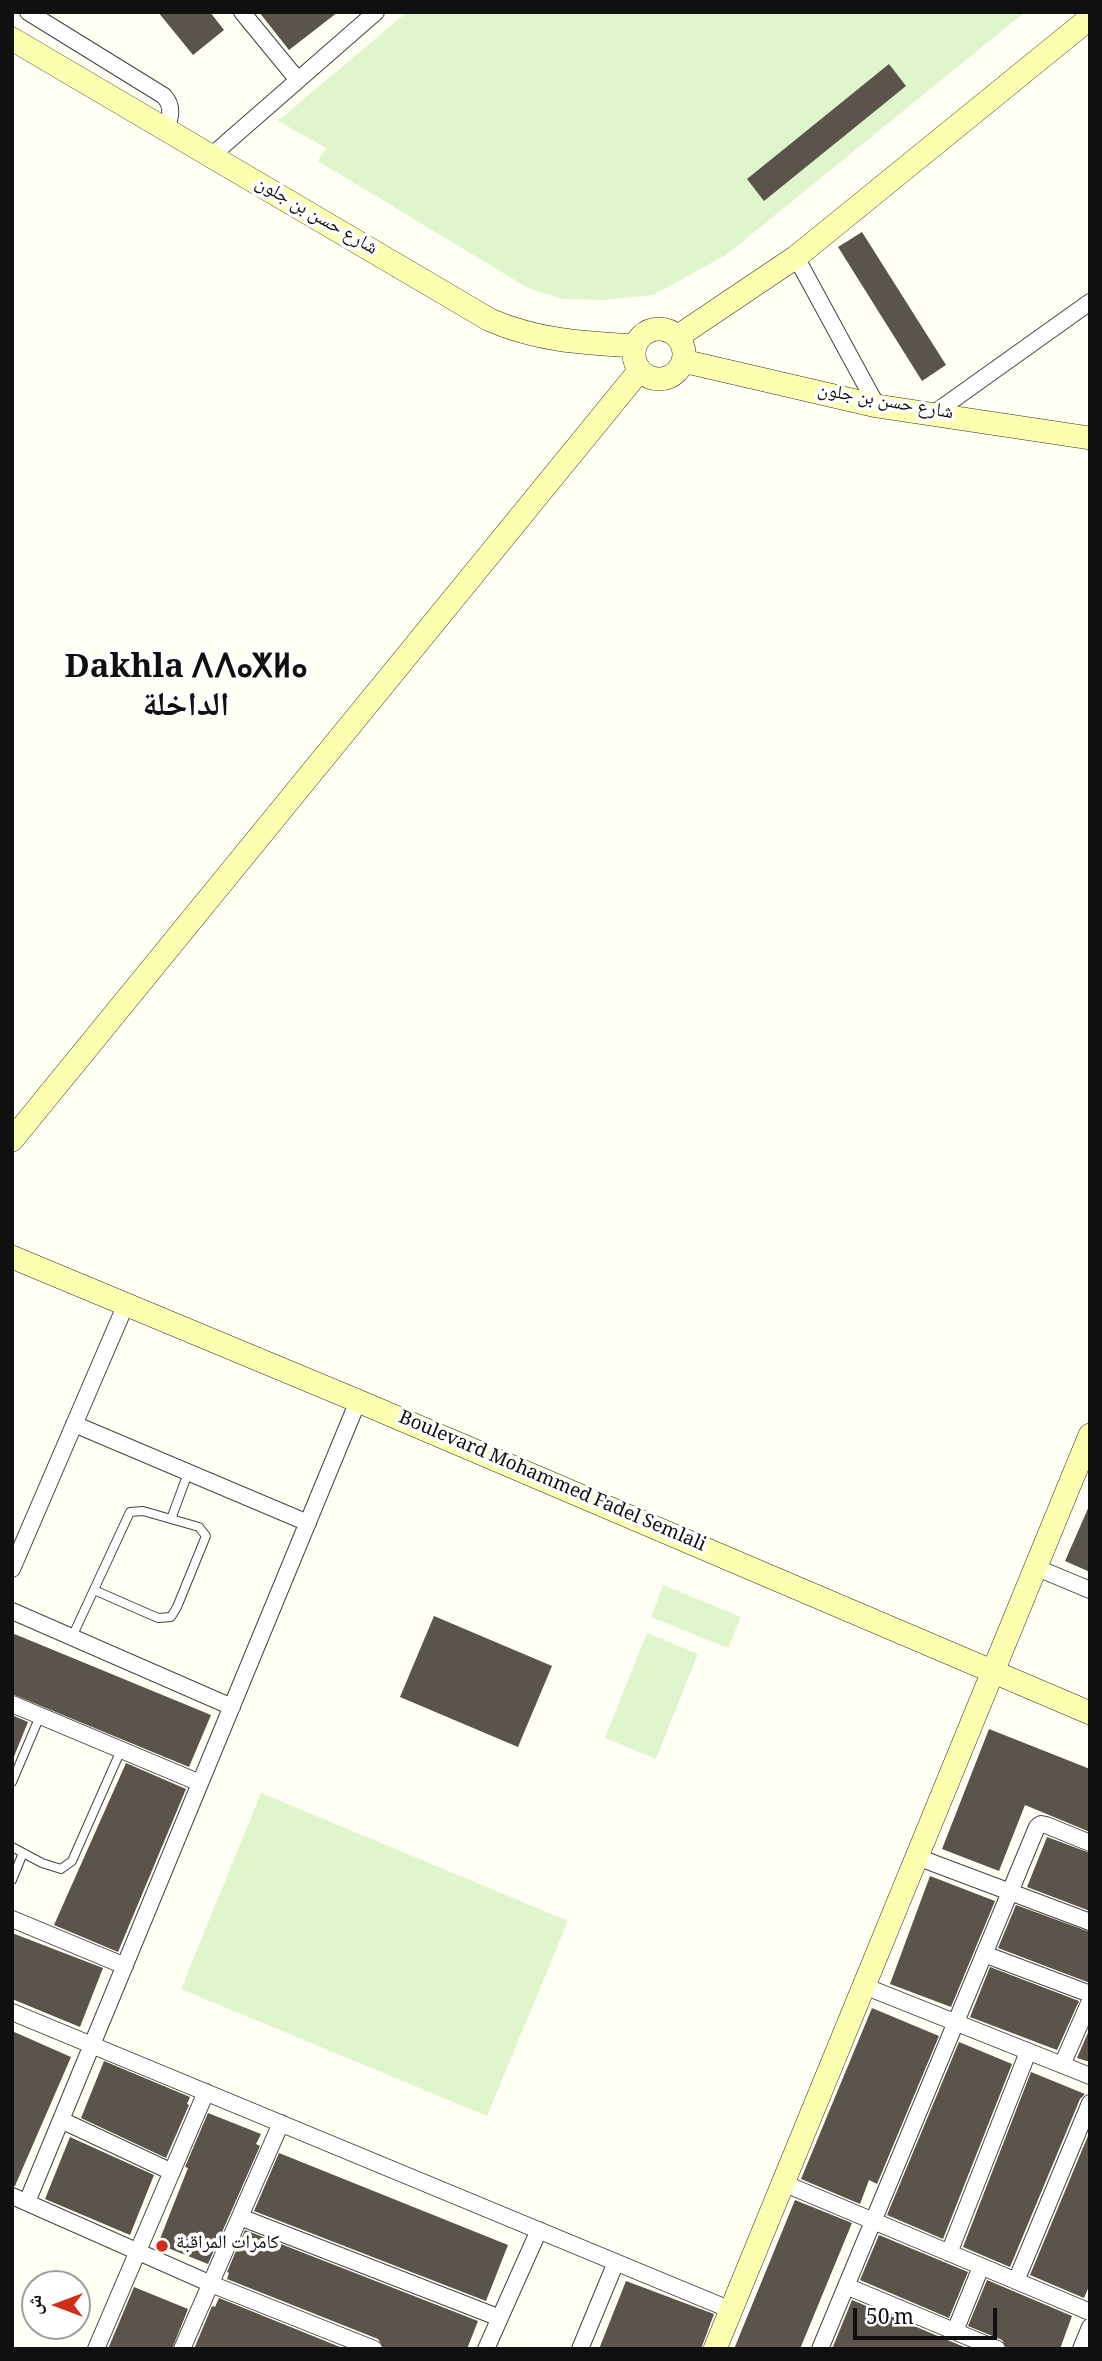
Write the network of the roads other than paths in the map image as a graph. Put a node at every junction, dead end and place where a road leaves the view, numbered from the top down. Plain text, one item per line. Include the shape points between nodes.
1 (28, 12) edge
2 (242, 12) edge
3 (376, 12) edge
4 (50, 17) edge
5 (1090, 18) edge
6 (12, 39) edge
7 (297, 79) junction
8 (166, 131) junction
9 (210, 157) junction
10 (796, 257) junction
11 (1090, 302) edge
12 (677, 337) junction
13 (635, 346) junction
14 (683, 361) junction
15 (640, 370) junction
16 (877, 406) junction
17 (933, 414) junction
18 (1090, 438) edge
19 (12, 1140) edge
20 (12, 1256) edge
21 (126, 1304) junction
22 (358, 1401) junction
23 (74, 1424) junction
24 (1090, 1435) edge
25 (188, 1473) junction
26 (171, 1519) junction
27 (307, 1523) junction
28 (1035, 1567) junction
29 (12, 1569) edge
30 (94, 1590) junction
31 (1090, 1590) edge
32 (12, 1611) edge
33 (72, 1637) junction
34 (992, 1672) junction
35 (12, 1704) edge
36 (232, 1707) junction
37 (1090, 1713) edge
38 (40, 1716) junction
39 (121, 1749) junction
40 (12, 1782) edge
41 (200, 1783) junction
42 (1090, 1843) edge
43 (12, 1847) edge
44 (23, 1853) junction
45 (917, 1857) junction
46 (12, 1880) edge
47 (1010, 1892) junction
48 (12, 1919) edge
49 (1090, 1922) edge
50 (984, 1954) junction
51 (125, 1966) junction
52 (864, 1986) junction
53 (1090, 1994) edge
54 (1090, 2001) edge
55 (12, 2012) edge
56 (956, 2023) junction
57 (92, 2045) junction
58 (1028, 2052) junction
59 (1062, 2065) junction
60 (1090, 2076) edge
61 (206, 2092) junction
62 (1090, 2103) edge
63 (61, 2120) junction
64 (281, 2123) junction
65 (172, 2172) junction
66 (783, 2183) junction
67 (20, 2199) edge
68 (240, 2217) junction
69 (873, 2221) junction
70 (539, 2230) junction
71 (138, 2252) junction
72 (949, 2253) junction
73 (616, 2262) junction
74 (981, 2267) junction
75 (1016, 2281) junction
76 (211, 2284) junction
77 (846, 2286) junction
78 (731, 2310) junction
79 (1090, 2312) edge
80 (500, 2318) junction
81 (1090, 2327) edge
82 (955, 2331) junction
83 (96, 2349) edge
84 (182, 2349) edge
85 (374, 2349) edge
86 (486, 2349) edge
87 (580, 2349) edge
88 (715, 2349) edge
89 (820, 2349) edge
90 (997, 2349) edge
91 (1081, 2349) edge

1 - 4 street
2 - 7 street
3 - 7 street
4 - 8 street via 164,96 171,110
5 - 10 street
6 - 8 street, شارع حسن بن جلون
7 - 9 street
8 - 9 street, شارع حسن بن جلون
9 - 13 street, شارع حسن بن جلون via 490,320 561,342
10 - 12 street
10 - 16 street
11 - 17 street
12 - 13 street via 654,329
12 - 14 street
13 - 15 street
14 - 15 street via 664,378
14 - 16 street, شارع حسن بن جلون
15 - 19 street
16 - 17 street, شارع حسن بن جلون
17 - 18 street, شارع حسن بن جلون
20 - 21 street, Boulevard Mohammed Fadel Semlali
21 - 22 street, Boulevard Mohammed Fadel Semlali
21 - 23 street
22 - 27 street
22 - 34 street, Boulevard Mohammed Fadel Semlali
23 - 25 street
23 - 29 street
24 - 28 street
25 - 26 lane
25 - 27 street
26 - 30 lane via 130,1512
26 - 30 lane via 199,1527 206,1536 171,1617 158,1618
27 - 36 street
28 - 31 street
28 - 34 street
30 - 33 lane
32 - 33 street
33 - 36 street
34 - 37 street, Boulevard Mohammed Fadel Semlali
34 - 45 street
35 - 38 street
36 - 41 street
38 - 39 street
38 - 40 lane
39 - 41 street
39 - 44 lane via 67,1867 61,1869
41 - 51 street
42 - 47 street via 1041,1824
43 - 44 lane
44 - 46 lane
45 - 47 street
45 - 52 street
47 - 49 street
47 - 50 street
48 - 51 street
50 - 53 street
50 - 56 street
51 - 57 street
52 - 56 street
52 - 66 street
54 - 59 street
55 - 57 street
56 - 58 street
56 - 69 street
57 - 61 street
57 - 63 street
58 - 59 street
58 - 72 street
59 - 60 street
61 - 64 street
61 - 65 street
62 - 75 street
63 - 65 street
63 - 67 street
64 - 68 street
64 - 70 street
65 - 71 street
66 - 69 street
66 - 78 street
67 - 71 street
68 - 76 street
68 - 80 street
69 - 72 street
69 - 77 street
70 - 73 street
70 - 80 street
71 - 76 street
71 - 83 street
72 - 74 street
73 - 78 street
73 - 87 street
74 - 75 street
74 - 82 street
75 - 79 street
76 - 84 street
76 - 85 street
77 - 82 street
77 - 89 street
78 - 88 street
80 - 86 street
81 - 91 street
82 - 90 street

